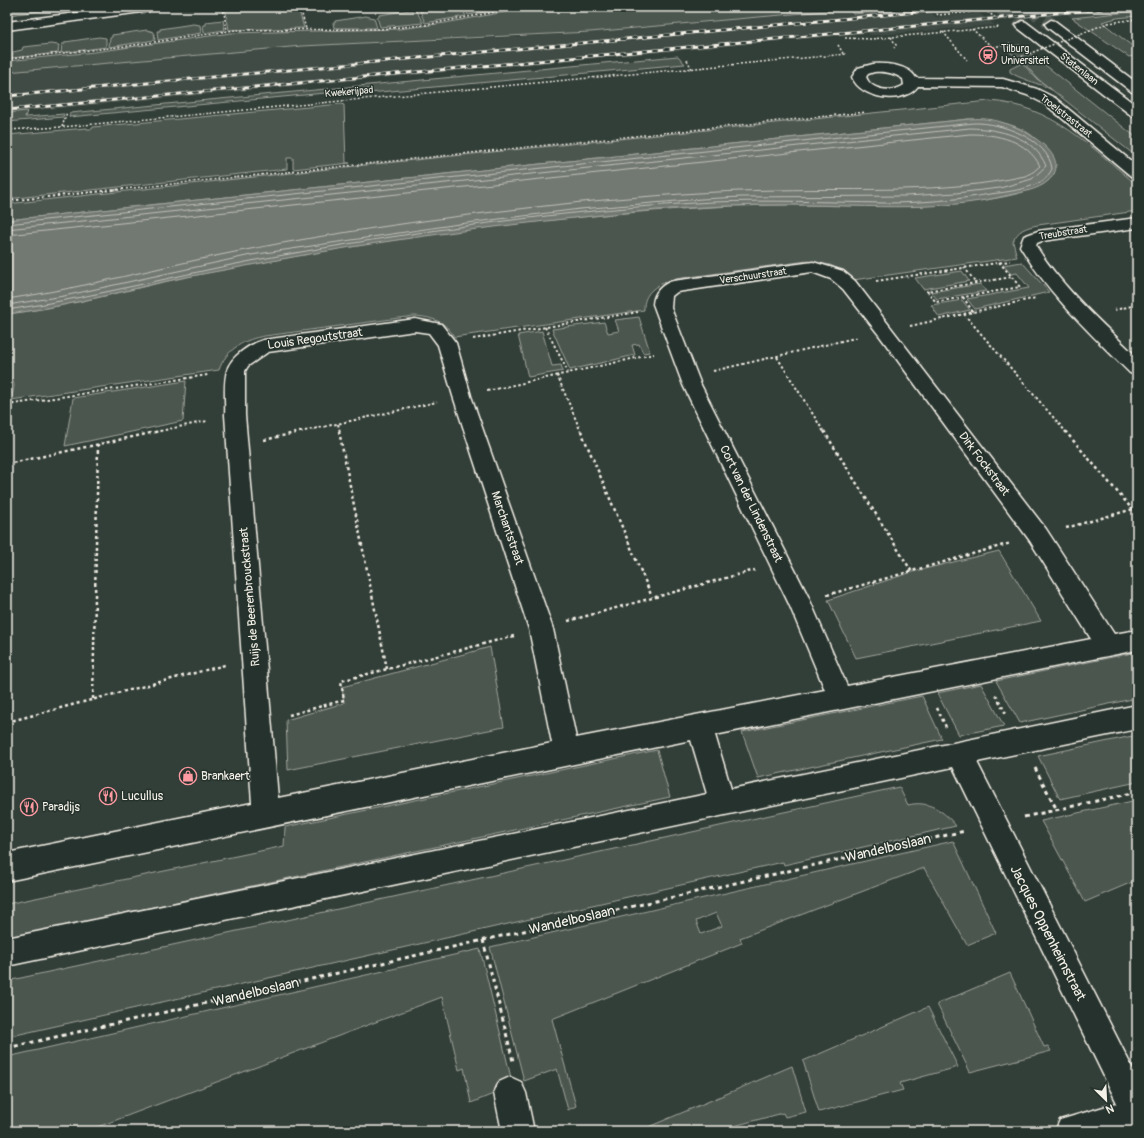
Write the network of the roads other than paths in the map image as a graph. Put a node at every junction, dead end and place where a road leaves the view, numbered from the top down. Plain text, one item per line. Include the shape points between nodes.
1 (149, 7) edge
2 (74, 12) edge
3 (1050, 24) tunnel mouth
4 (1022, 25) tunnel mouth
5 (7, 26) edge
6 (911, 82) dead end
7 (1137, 89) edge
8 (1137, 113) edge
9 (1137, 174) edge
10 (1137, 223) edge
11 (850, 287) joint
12 (662, 308) joint
13 (415, 325) joint
14 (1137, 368) edge
15 (236, 376) joint
16 (1137, 640) edge
17 (1108, 645) junction
18 (841, 699) junction
19 (1137, 717) edge
20 (700, 727) junction
21 (567, 754) junction
22 (960, 755) junction
23 (723, 804) junction
24 (266, 814) junction
25 (7, 867) edge
26 (7, 952) edge
27 (510, 1093) road end
28 (1137, 1110) edge
29 (1137, 1114) edge
30 (518, 1131) edge
31 (1071, 1131) edge

1 - 2 street
2 - 5 street
3 - 7 street, Statenlaan
4 - 8 street, Statenlaan
6 - 9 street, Troelstrastraat via 996,82 1024,88 1050,102
10 - 14 street, Treubstraat via 1038,236 1030,240 1028,246 1046,274
11 - 12 street, Verschuurstraat via 837,275 814,267 673,287 665,292 661,301
11 - 17 street, Dirk Fockstraat via 1038,536
12 - 18 street, Cort van der Lindenstraat via 692,385 800,603
13 - 15 street, Louis Regoutstraat via 263,346 242,361
13 - 21 street, Marchantstraat via 435,328 447,343 462,396 540,629
15 - 24 street, Ruijs de Beerenbrouckstraat via 235,415
16 - 17 street
17 - 18 street
18 - 20 street
19 - 22 street
20 - 21 street
20 - 23 street
21 - 24 street
22 - 23 street
22 - 28 street, Jacques Oppenheimstraat
23 - 26 street
24 - 25 street
27 - 30 street
29 - 31 street

